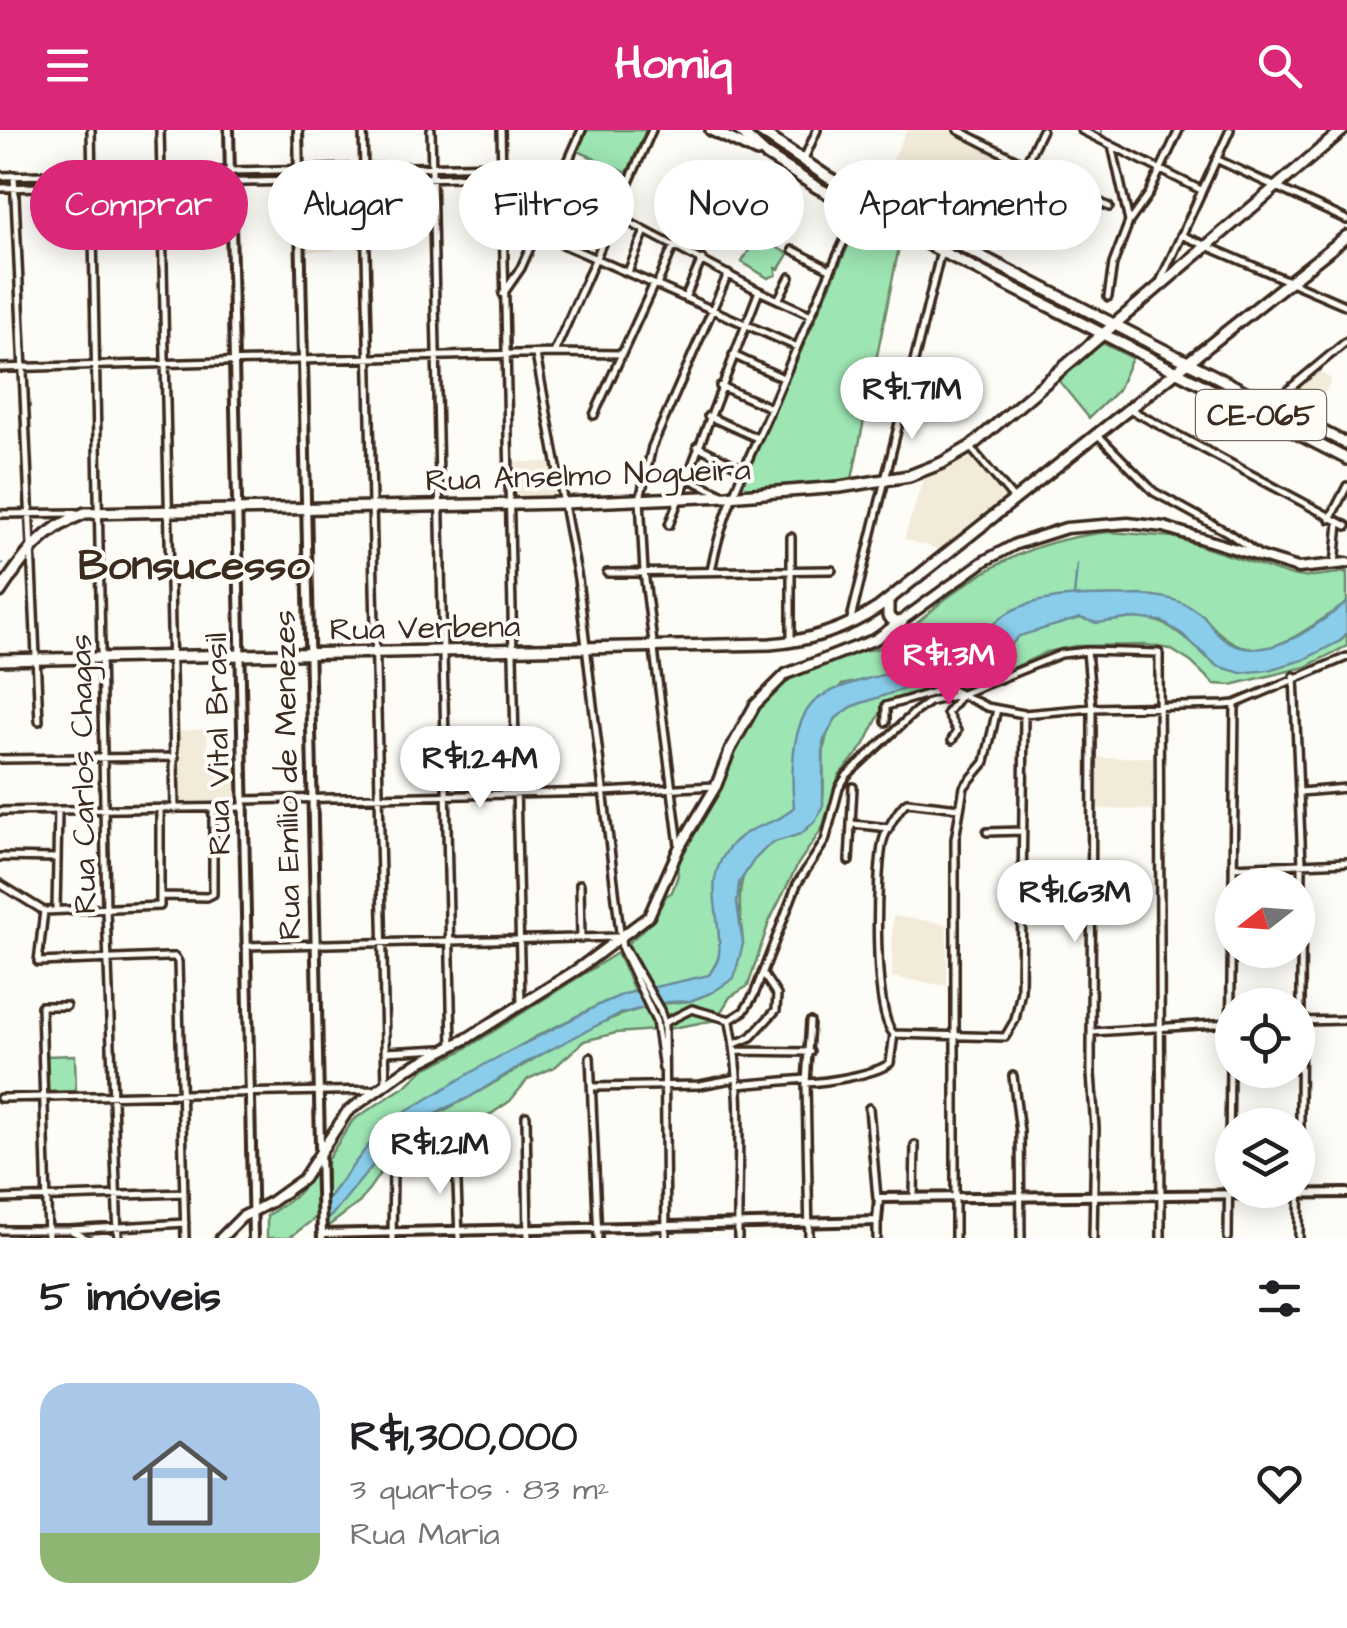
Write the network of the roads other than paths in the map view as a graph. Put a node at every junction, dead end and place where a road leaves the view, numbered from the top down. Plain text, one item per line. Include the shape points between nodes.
1 (91, 130) edge
2 (160, 130) edge
3 (229, 130) edge
4 (298, 130) edge
5 (363, 130) edge
6 (431, 130) edge
7 (500, 130) edge
8 (582, 130) edge
9 (652, 130) edge
10 (712, 130) edge
11 (739, 130) edge
12 (758, 130) edge
13 (818, 130) edge
14 (958, 130) edge
15 (1042, 130) edge
16 (1081, 130) edge
17 (1179, 130) edge
18 (1230, 130) edge
19 (1344, 131) edge
20 (1110, 144) junction
21 (764, 154) junction
22 (1216, 159) junction
23 (92, 160) edge
24 (161, 160) edge
25 (230, 160) edge
26 (299, 160) edge
27 (364, 160) edge
28 (432, 160) edge
29 (501, 160) edge
30 (569, 160) edge
31 (801, 160) edge
32 (803, 160) edge
33 (1020, 160) edge
34 (1027, 160) edge
35 (804, 162) edge
36 (1160, 170) junction
37 (634, 171) edge
38 (14, 175) junction
39 (30, 175) edge
40 (0, 176) edge
41 (30, 186) edge
42 (14, 187) junction
43 (0, 188) edge
44 (1276, 188) junction
45 (824, 189) edge
46 (1201, 190) junction
47 (1102, 203) edge
48 (1109, 207) dead end
49 (1347, 220) edge
50 (1128, 224) junction
51 (634, 225) edge
52 (646, 231) junction
53 (1181, 234) junction
54 (654, 235) edge
55 (1347, 236) edge
56 (1206, 246) junction
57 (94, 250) edge
58 (163, 250) edge
59 (232, 250) edge
60 (300, 250) edge
61 (366, 250) edge
62 (434, 250) edge
63 (502, 250) edge
64 (529, 250) edge
65 (577, 250) edge
66 (600, 250) edge
67 (672, 250) edge
68 (684, 250) edge
69 (793, 250) dead end
70 (839, 250) edge
71 (942, 251) joint
72 (596, 258) junction
73 (702, 259) junction
74 (830, 268) junction
75 (628, 272) junction
76 (728, 274) junction
77 (790, 276) dead end
78 (1292, 280) junction
79 (656, 285) junction
80 (1158, 287) junction
81 (759, 291) junction
82 (503, 294) junction
83 (1108, 297) dead end
84 (686, 298) junction
85 (778, 300) junction
86 (1347, 306) edge
87 (712, 310) junction
88 (811, 314) junction
89 (746, 324) junction
90 (1113, 325) junction
91 (1102, 334) junction
92 (1347, 341) edge
93 (797, 347) junction
94 (554, 352) junction
95 (622, 354) junction
96 (536, 355) junction
97 (733, 355) junction
98 (505, 356) junction
99 (438, 358) junction
100 (368, 360) junction
101 (235, 361) junction
102 (302, 361) junction
103 (1187, 362) junction
104 (97, 364) junction
105 (166, 366) junction
106 (23, 367) junction
107 (0, 368) edge
108 (1175, 372) junction
109 (783, 378) junction
110 (720, 386) junction
111 (1270, 405) junction
112 (771, 408) junction
113 (1128, 408) junction
114 (594, 415) dead end
115 (708, 416) junction
116 (1097, 433) junction
117 (758, 438) junction
118 (1347, 444) edge
119 (697, 446) junction
120 (970, 447) junction
121 (1347, 460) edge
122 (744, 470) junction
123 (685, 476) junction
124 (884, 481) junction
125 (1347, 486) edge
126 (731, 496) junction
127 (640, 499) junction
128 (678, 499) junction
129 (1014, 499) junction
130 (563, 503) junction
131 (508, 504) junction
132 (439, 505) junction
133 (371, 506) junction
134 (305, 507) junction
135 (237, 508) junction
136 (168, 510) junction
137 (85, 512) junction
138 (100, 512) junction
139 (0, 514) edge
140 (31, 514) junction
141 (1330, 519) junction
142 (1340, 522) junction
143 (668, 525) dead end
144 (1347, 526) edge
145 (791, 537) dead end
146 (32, 545) junction
147 (1260, 555) junction
148 (1347, 563) edge
149 (1335, 565) junction
150 (792, 570) junction
151 (832, 570) dead end
152 (710, 571) junction
153 (644, 572) junction
154 (606, 573) dead end
155 (0, 592) edge
156 (890, 599) junction
157 (902, 622) junction
158 (849, 626) junction
159 (791, 642) junction
160 (654, 645) junction
161 (587, 648) junction
162 (514, 651) junction
163 (1087, 651) junction
164 (374, 652) junction
165 (444, 652) junction
166 (240, 654) junction
167 (308, 654) junction
168 (172, 656) junction
169 (102, 657) junction
170 (1347, 657) edge
171 (35, 658) junction
172 (0, 660) edge
173 (1294, 676) junction
174 (962, 694) junction
175 (1235, 704) junction
176 (1159, 706) junction
177 (1092, 708) junction
178 (997, 709) junction
179 (1024, 714) junction
180 (39, 720) dead end
181 (886, 722) dead end
182 (952, 740) dead end
183 (175, 757) junction
184 (105, 758) junction
185 (0, 759) edge
186 (716, 786) junction
187 (853, 787) dead end
188 (1347, 788) edge
189 (671, 789) junction
190 (516, 792) junction
191 (604, 792) junction
192 (1300, 792) junction
193 (446, 795) junction
194 (379, 796) junction
195 (313, 798) junction
196 (243, 803) junction
197 (175, 808) junction
198 (212, 808) junction
199 (960, 808) junction
200 (106, 809) junction
201 (160, 809) junction
202 (58, 810) junction
203 (0, 811) edge
204 (853, 824) junction
205 (892, 825) junction
206 (1022, 831) junction
207 (987, 832) dead end
208 (679, 848) junction
209 (0, 857) edge
210 (57, 858) junction
211 (849, 860) dead end
212 (1347, 862) edge
213 (1302, 864) junction
214 (1233, 867) joint
215 (0, 884) edge
216 (580, 884) dead end
217 (162, 896) junction
218 (106, 909) junction
219 (56, 910) junction
220 (44, 911) junction
221 (621, 937) junction
222 (581, 939) junction
223 (519, 941) junction
224 (451, 942) junction
225 (382, 943) junction
226 (315, 944) junction
227 (245, 946) junction
228 (108, 959) junction
229 (764, 974) junction
230 (1300, 988) edge
231 (521, 1004) junction
232 (66, 1006) dead end
233 (656, 1012) junction
234 (730, 1020) junction
235 (1347, 1020) edge
236 (1315, 1021) edge
237 (810, 1022) dead end
238 (664, 1024) junction
239 (1215, 1024) edge
240 (1161, 1029) junction
241 (1093, 1032) junction
242 (894, 1034) junction
243 (954, 1035) junction
244 (448, 1048) junction
245 (736, 1048) junction
246 (385, 1052) junction
247 (810, 1052) junction
248 (590, 1057) dead end
249 (663, 1069) junction
250 (1013, 1076) dead end
251 (806, 1081) junction
252 (737, 1082) junction
253 (386, 1084) junction
254 (664, 1084) junction
255 (593, 1087) junction
256 (377, 1090) junction
257 (318, 1092) junction
258 (249, 1093) junction
259 (182, 1094) junction
260 (112, 1096) junction
261 (44, 1097) junction
262 (0, 1098) edge
263 (869, 1108) dead end
264 (526, 1116) dead end
265 (914, 1145) dead end
266 (320, 1155) junction
267 (456, 1156) dead end
268 (393, 1169) dead end
269 (184, 1192) junction
270 (116, 1193) junction
271 (1315, 1194) edge
272 (1347, 1194) edge
273 (954, 1195) junction
274 (1215, 1195) edge
275 (47, 1196) junction
276 (1021, 1196) junction
277 (1161, 1196) junction
278 (914, 1197) junction
279 (1094, 1197) junction
280 (878, 1198) junction
281 (0, 1199) edge
282 (1228, 1208) edge
283 (1299, 1208) edge
284 (252, 1212) junction
285 (876, 1221) junction
286 (184, 1223) junction
287 (808, 1223) junction
288 (738, 1224) junction
289 (666, 1225) junction
290 (118, 1226) junction
291 (597, 1227) junction
292 (48, 1228) junction
293 (528, 1228) junction
294 (0, 1230) edge
295 (69, 1230) junction
296 (26, 1232) junction
297 (322, 1233) edge
298 (458, 1234) edge
299 (392, 1235) edge
300 (12, 1238) edge
301 (48, 1238) edge
302 (86, 1238) edge
303 (118, 1238) edge
304 (185, 1238) edge
305 (222, 1238) edge
306 (253, 1238) edge
307 (528, 1238) edge
308 (598, 1238) edge
309 (666, 1238) edge
310 (738, 1238) edge
311 (809, 1238) edge
312 (877, 1238) edge
313 (955, 1238) edge
314 (1021, 1238) edge
315 (1092, 1238) edge
316 (1161, 1238) edge
317 (1228, 1238) edge
318 (1298, 1238) edge

1 - 23 street, Rua Carlos Chagas
2 - 24 street
3 - 25 street, Rua Vital Brasil
4 - 26 street, Rua Emílio de Menezes
5 - 27 street
6 - 28 street
7 - 29 street
8 - 30 street
9 - 37 street
10 - 21 main road
11 - 21 main road
12 - 31 main road
13 - 32 street
14 - 33 street
15 - 34 street
16 - 20 street
17 - 36 street
18 - 22 street
19 - 44 main road, Rua Anselmo Nogueira
20 - 36 street
20 - 50 street
21 - 45 main road
22 - 44 street
22 - 46 street
35 - 90 main road
36 - 46 street
36 - 50 street
38 - 39 street
38 - 40 street
38 - 42 street
41 - 42 street
42 - 43 street
42 - 106 street
44 - 49 street
44 - 56 main road, Rua Anselmo Nogueira
46 - 53 street
47 - 48 street
50 - 83 street
51 - 52 street
52 - 54 street
52 - 75 street
53 - 56 street
53 - 80 street
55 - 78 main road, Rua Verbena
56 - 78 street
56 - 80 main road, Rua Anselmo Nogueira
57 - 104 street, Rua Carlos Chagas
58 - 105 street
59 - 101 street, Rua Vital Brasil
60 - 102 street, Rua Emílio de Menezes
61 - 100 street
62 - 99 street
63 - 82 street
64 - 82 street
65 - 72 street
66 - 72 street
67 - 79 street
68 - 73 street
69 - 74 street
70 - 74 street
71 - 91 main road
71 - 124 street
72 - 75 street
72 - 94 street
73 - 76 street
73 - 84 street
74 - 88 street
75 - 79 street
76 - 81 street
76 - 87 street
77 - 85 street
78 - 86 street
78 - 103 main road, Rua Verbena
79 - 84 street
79 - 95 street
80 - 90 main road, Rua Anselmo Nogueira
81 - 85 street
81 - 89 street
82 - 98 street
84 - 87 street
85 - 88 street
87 - 89 street
87 - 127 street via 652,448
88 - 93 street
89 - 93 street
89 - 97 street
90 - 91 main road, Rua Anselmo Nogueira
90 - 103 main road
91 - 108 main road
91 - 120 main road, Rua Anselmo Nogueira
92 - 111 street
93 - 109 street
94 - 95 street
94 - 96 street
95 - 114 street
96 - 98 street
96 - 130 street
97 - 109 street
97 - 110 street
98 - 99 street
98 - 131 street
99 - 100 street
99 - 132 street
100 - 102 street
100 - 133 street
101 - 102 street
101 - 105 street
101 - 135 street, Rua Vital Brasil
102 - 134 street, Rua Emílio de Menezes
103 - 108 main road, Rua Verbena
103 - 111 main road, CE-065
104 - 105 street
104 - 106 street
104 - 138 street, Rua Carlos Chagas
105 - 136 street
106 - 107 street
106 - 140 street
108 - 113 main road, Rua Verbena
108 - 121 main road, CE-065
109 - 112 street
110 - 112 street
110 - 115 street
111 - 118 main road, CE-065
112 - 117 street
113 - 116 main road, Rua Verbena
113 - 141 street
115 - 117 street
115 - 119 street
116 - 129 main road, Rua Verbena
116 - 147 street via 1154,492
117 - 122 street
119 - 122 street
119 - 123 street
120 - 124 main road, Rua Anselmo Nogueira via 926,470
120 - 129 street
122 - 126 street
123 - 126 street
123 - 128 street
124 - 126 main road, Rua Anselmo Nogueira
124 - 158 street
125 - 141 street
126 - 128 main road, Rua Anselmo Nogueira
126 - 152 street
127 - 128 main road, Rua Anselmo Nogueira
127 - 130 main road, Rua Anselmo Nogueira
127 - 153 street
128 - 143 street
129 - 156 main road, Rua Verbena
130 - 131 main road, Rua Anselmo Nogueira
130 - 161 street
131 - 132 main road, Rua Anselmo Nogueira
131 - 162 street
132 - 133 main road, Rua Anselmo Nogueira
132 - 165 street
133 - 134 main road, Rua Anselmo Nogueira
133 - 164 street
134 - 135 main road, Rua Anselmo Nogueira
134 - 167 street, Rua Emílio de Menezes
135 - 136 main road, Rua Anselmo Nogueira
135 - 166 street, Rua Vital Brasil
136 - 138 main road, Rua Anselmo Nogueira
136 - 168 street
137 - 138 main road, Rua Anselmo Nogueira
137 - 140 street, Rua Anselmo Nogueira
137 - 146 main road
138 - 169 street, Rua Carlos Chagas
139 - 140 street, Rua Anselmo Nogueira
140 - 146 street
141 - 142 street
142 - 144 street
142 - 149 street
145 - 150 street
146 - 155 main road
146 - 171 street
147 - 149 main road via 1298,568
147 - 157 main road via 1164,527 1066,528 997,553
148 - 149 main road
150 - 151 street
150 - 152 street
150 - 159 street
152 - 153 street
153 - 154 street
153 - 160 street
156 - 157 main road via 888,616
156 - 158 main road, Rua Verbena
157 - 186 main road via 768,689
158 - 159 main road, Rua Verbena
159 - 160 main road, Rua Verbena
160 - 161 main road, Rua Verbena
160 - 189 street
161 - 162 main road, Rua Verbena
161 - 191 street
162 - 165 main road, Rua Verbena
162 - 190 street
163 - 174 street via 1051,657
163 - 176 street via 1159,653
163 - 177 street
164 - 165 main road, Rua Verbena
164 - 167 main road, Rua Verbena
164 - 194 street
165 - 193 street
166 - 167 main road, Rua Verbena
166 - 168 main road, Rua Verbena
166 - 196 street, Rua Vital Brasil
167 - 195 street, Rua Emílio de Menezes
168 - 169 main road, Rua Verbena
168 - 183 street
169 - 171 main road, Rua Verbena
169 - 184 street, Rua Carlos Chagas
170 - 173 street
171 - 172 main road, Rua Verbena
171 - 180 street
173 - 175 street
173 - 192 street
174 - 178 street
174 - 181 street via 948,688 886,706
174 - 182 street via 948,712 957,730
174 - 229 street via 930,702 847,775
175 - 176 street
175 - 214 street
176 - 177 street
176 - 240 street
177 - 179 street
177 - 241 street
178 - 179 street
178 - 199 street via 988,755 966,783
179 - 206 street
183 - 184 street
183 - 197 street
184 - 185 street
184 - 200 street, Rua Carlos Chagas
186 - 189 street
186 - 208 main road
187 - 204 street
188 - 192 street
189 - 191 street
189 - 208 street
190 - 191 street
190 - 193 street
190 - 223 street
191 - 221 street
192 - 213 street
193 - 194 street
193 - 224 street
194 - 195 street
194 - 225 street
195 - 196 street
195 - 226 street, Rua Emílio de Menezes
196 - 198 street
196 - 227 street, Rua Vital Brasil
197 - 198 street
197 - 201 street
198 - 217 street via 213,894
199 - 205 street via 907,802
199 - 243 street via 953,871
200 - 201 street
200 - 202 street
200 - 218 street, Rua Carlos Chagas
201 - 217 street
202 - 203 street
202 - 210 street
204 - 205 street
204 - 211 street
205 - 242 street via 878,887 880,996
206 - 207 street
206 - 243 street via 1015,1020 1005,1038
208 - 221 main road via 648,916
209 - 210 street
210 - 219 street
212 - 213 street
213 - 214 street
213 - 230 street
215 - 220 street
216 - 222 street
217 - 218 street via 158,907
218 - 219 street
218 - 228 street, Rua Carlos Chagas
219 - 220 street
220 - 228 street via 38,962
221 - 222 street
221 - 231 main road
221 - 233 street
222 - 223 street
223 - 224 street
223 - 231 street
224 - 225 street
224 - 244 street
225 - 226 street
225 - 246 street
226 - 227 street
226 - 257 street, Rua Emílio de Menezes
227 - 258 street, Rua Vital Brasil
228 - 259 street via 178,962
228 - 260 street, Rua Carlos Chagas
229 - 234 street via 750,1003
229 - 245 street via 777,996 776,1010
231 - 244 main road
232 - 261 street via 42,1006
233 - 238 street
233 - 249 street
234 - 238 street via 692,1009
234 - 245 street
235 - 236 street
237 - 247 street
238 - 249 street
239 - 240 street
240 - 241 street
240 - 277 street
241 - 279 street
242 - 243 street
242 - 251 street via 887,1067 835,1082
243 - 273 street
244 - 246 street
244 - 253 main road
245 - 247 street
245 - 252 street
246 - 253 street
247 - 251 street
248 - 255 street
249 - 254 street
250 - 276 street
251 - 252 street
251 - 287 street
252 - 254 street
252 - 288 street
253 - 256 main road
254 - 255 street
254 - 289 street
255 - 291 street
256 - 257 street
256 - 266 main road via 339,1121
257 - 258 street
257 - 266 street, Rua Emílio de Menezes
258 - 259 street
258 - 284 street, Rua Vital Brasil
259 - 260 street
259 - 269 street
260 - 261 street
260 - 270 street, Rua Carlos Chagas
261 - 262 street
261 - 275 street
263 - 280 street
264 - 293 street
265 - 278 street
266 - 284 main road via 293,1188
266 - 297 street, Rua Emílio de Menezes
267 - 298 street
268 - 299 street
269 - 270 street
269 - 286 street
270 - 275 street
270 - 290 street, Rua Carlos Chagas
271 - 272 street
273 - 276 street
273 - 278 street
273 - 313 street
274 - 277 street
275 - 281 street
275 - 292 street
276 - 279 street
276 - 314 street
277 - 279 street
277 - 316 street
278 - 280 street
279 - 315 street
280 - 285 street
282 - 317 street
283 - 318 street
284 - 305 main road
284 - 306 street, Rua Vital Brasil
285 - 287 street
285 - 312 street
286 - 290 street
286 - 304 street
287 - 288 street
287 - 311 street
288 - 289 street
288 - 310 street
289 - 291 street
289 - 309 street
290 - 295 street
290 - 303 street, Rua Carlos Chagas
291 - 293 street
291 - 308 street
292 - 295 street
292 - 296 street
292 - 301 street
293 - 298 street
293 - 307 street
294 - 296 street
295 - 302 street
296 - 300 street
297 - 299 street
298 - 299 street

